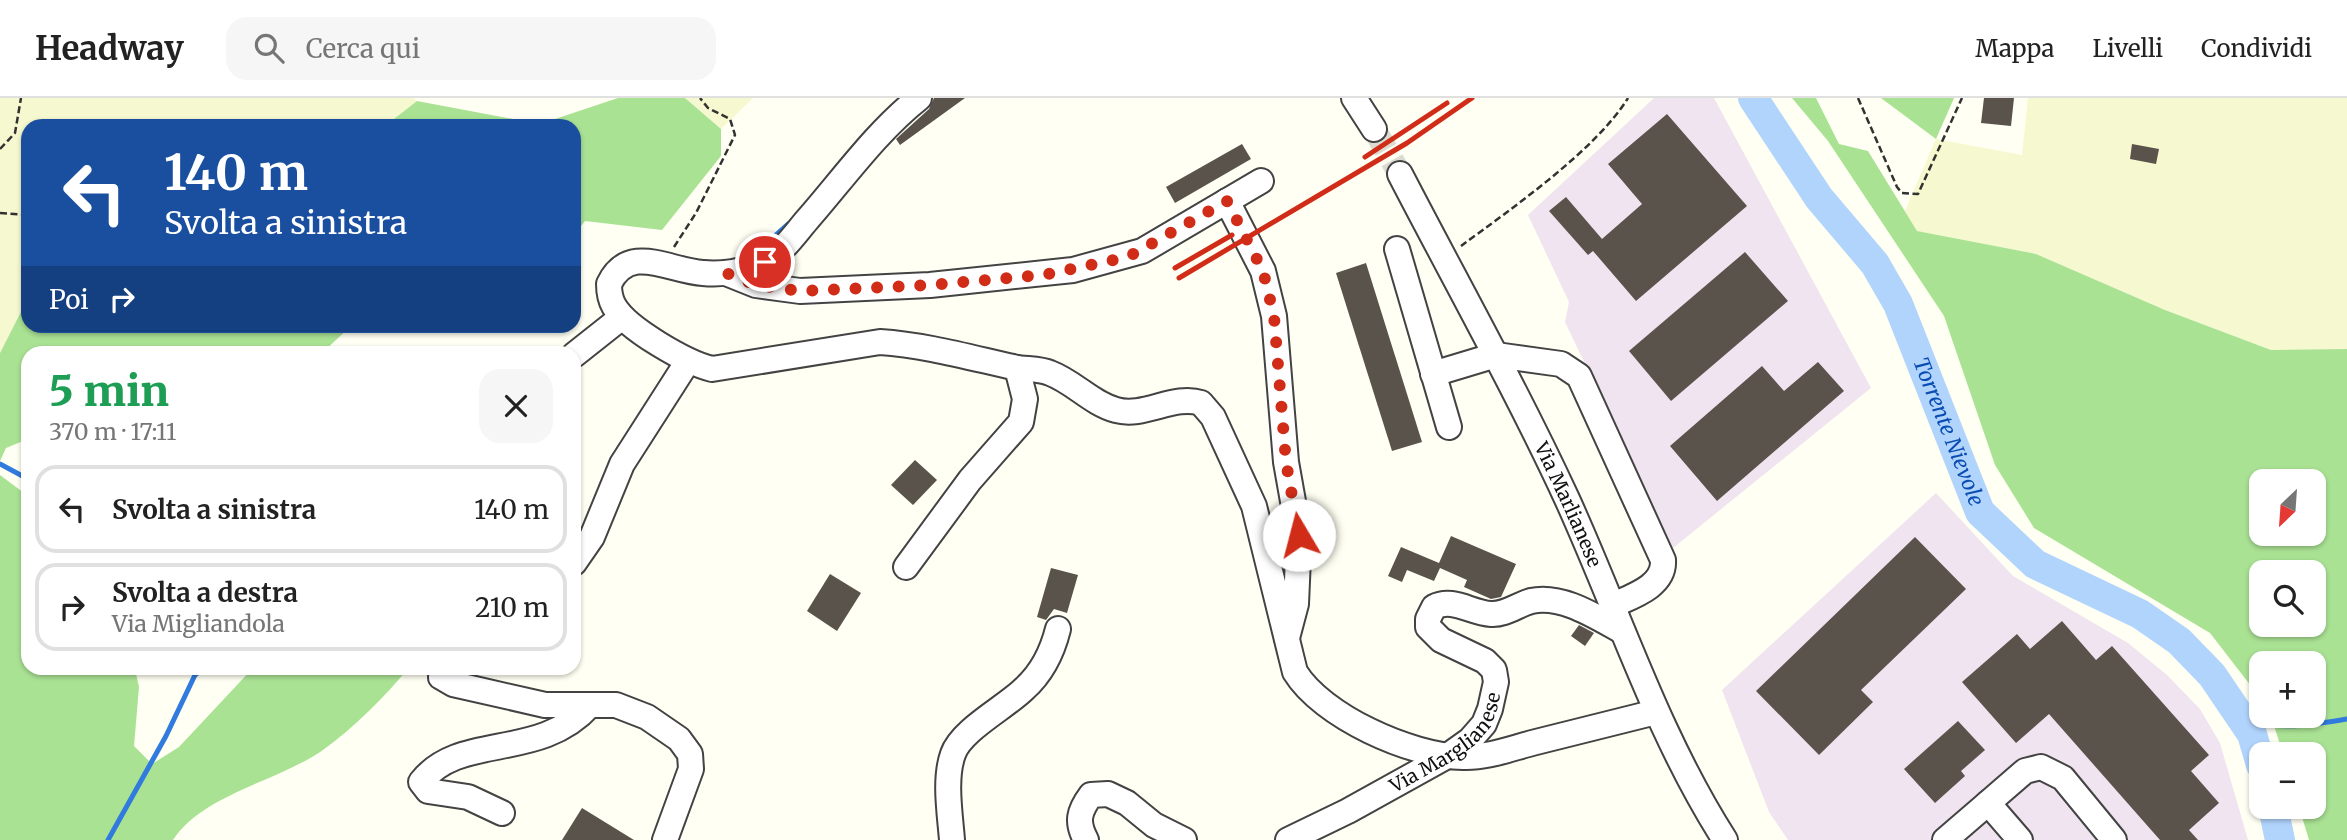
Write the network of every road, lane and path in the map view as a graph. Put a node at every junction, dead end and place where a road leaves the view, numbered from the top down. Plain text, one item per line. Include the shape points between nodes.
1 (21, 98) edge
2 (700, 98) edge
3 (919, 98) edge
4 (1354, 98) edge
5 (1628, 98) edge
6 (1858, 98) edge
7 (1962, 98) edge
8 (1374, 129) tunnel mouth
9 (0, 149) edge
10 (1400, 174) tunnel mouth
11 (1261, 181) dead end
12 (1227, 201) junction
13 (0, 213) edge
14 (21, 214) edge
15 (1397, 249) dead end
16 (1444, 258) junction
17 (662, 264) junction
18 (726, 273) junction
19 (622, 317) junction
20 (581, 349) edge
21 (1496, 355) junction
22 (688, 361) junction
23 (1017, 368) junction
24 (1433, 374) junction
25 (1449, 427) dead end
26 (581, 553) edge
27 (906, 566) dead end
28 (1611, 606) junction
29 (1058, 629) dead end
30 (1622, 631) junction
31 (1286, 642) junction
32 (442, 675) edge
33 (590, 705) junction
34 (1656, 712) junction
35 (1448, 755) junction
36 (1988, 803) junction
37 (502, 813) dead end
38 (666, 840) edge
39 (952, 840) edge
40 (1086, 840) edge
41 (1184, 840) edge
42 (1288, 840) edge
43 (1725, 840) edge
44 (1945, 840) edge
45 (2020, 840) edge
46 (2114, 840) edge

1 - 9 path via 15,134
2 - 17 path via 708,108 730,119 735,135 696,213
3 - 18 street via 774,256 751,268
4 - 8 street
5 - 16 path via 1605,128 1543,184
6 - 7 path via 1897,187 1902,193 1918,194
10 - 16 street, Via Marlianese
11 - 12 street
12 - 18 street via 1128,257 1043,275 800,291 756,285
12 - 31 street via 1263,271 1274,316 1286,462 1299,535 1296,604
13 - 14 path
15 - 24 street
16 - 21 street, Via Marlianese
17 - 18 street via 691,272
17 - 19 street via 629,262 614,275 609,295
19 - 20 street
19 - 22 street
21 - 24 street
21 - 28 street, Via Marlianese via 1567,500
21 - 28 street via 1561,365 1579,376 1588,394 1663,560 1652,585
22 - 23 street via 722,369 880,342
22 - 26 street via 622,464
23 - 27 street via 1025,399 1021,422 970,480
23 - 31 street via 1051,373 1115,410 1129,412 1194,400 1207,408 1254,506
24 - 25 street
28 - 30 street, Via Marlianese
29 - 39 street via 1037,677 965,736 953,753
30 - 34 street, Via Marlianese
30 - 35 street, Via Marglianese via 1557,602 1532,601 1500,614 1447,603 1434,607 1428,619 1433,634 1490,665 1496,676 1484,724
31 - 35 street via 1305,688 1336,712 1384,736
32 - 33 street via 453,684 544,705
33 - 37 street via 561,730 534,741 461,755 421,782 424,789 468,797
33 - 38 street via 617,705 635,712 686,747 691,761 689,777
34 - 35 street via 1480,756
34 - 43 street, Via Marlianese
35 - 42 street, Via Marglianese
36 - 44 street
36 - 45 street
36 - 46 street via 2025,771 2049,769 2063,778
40 - 41 street via 1078,825 1082,808 1091,795 1108,794

